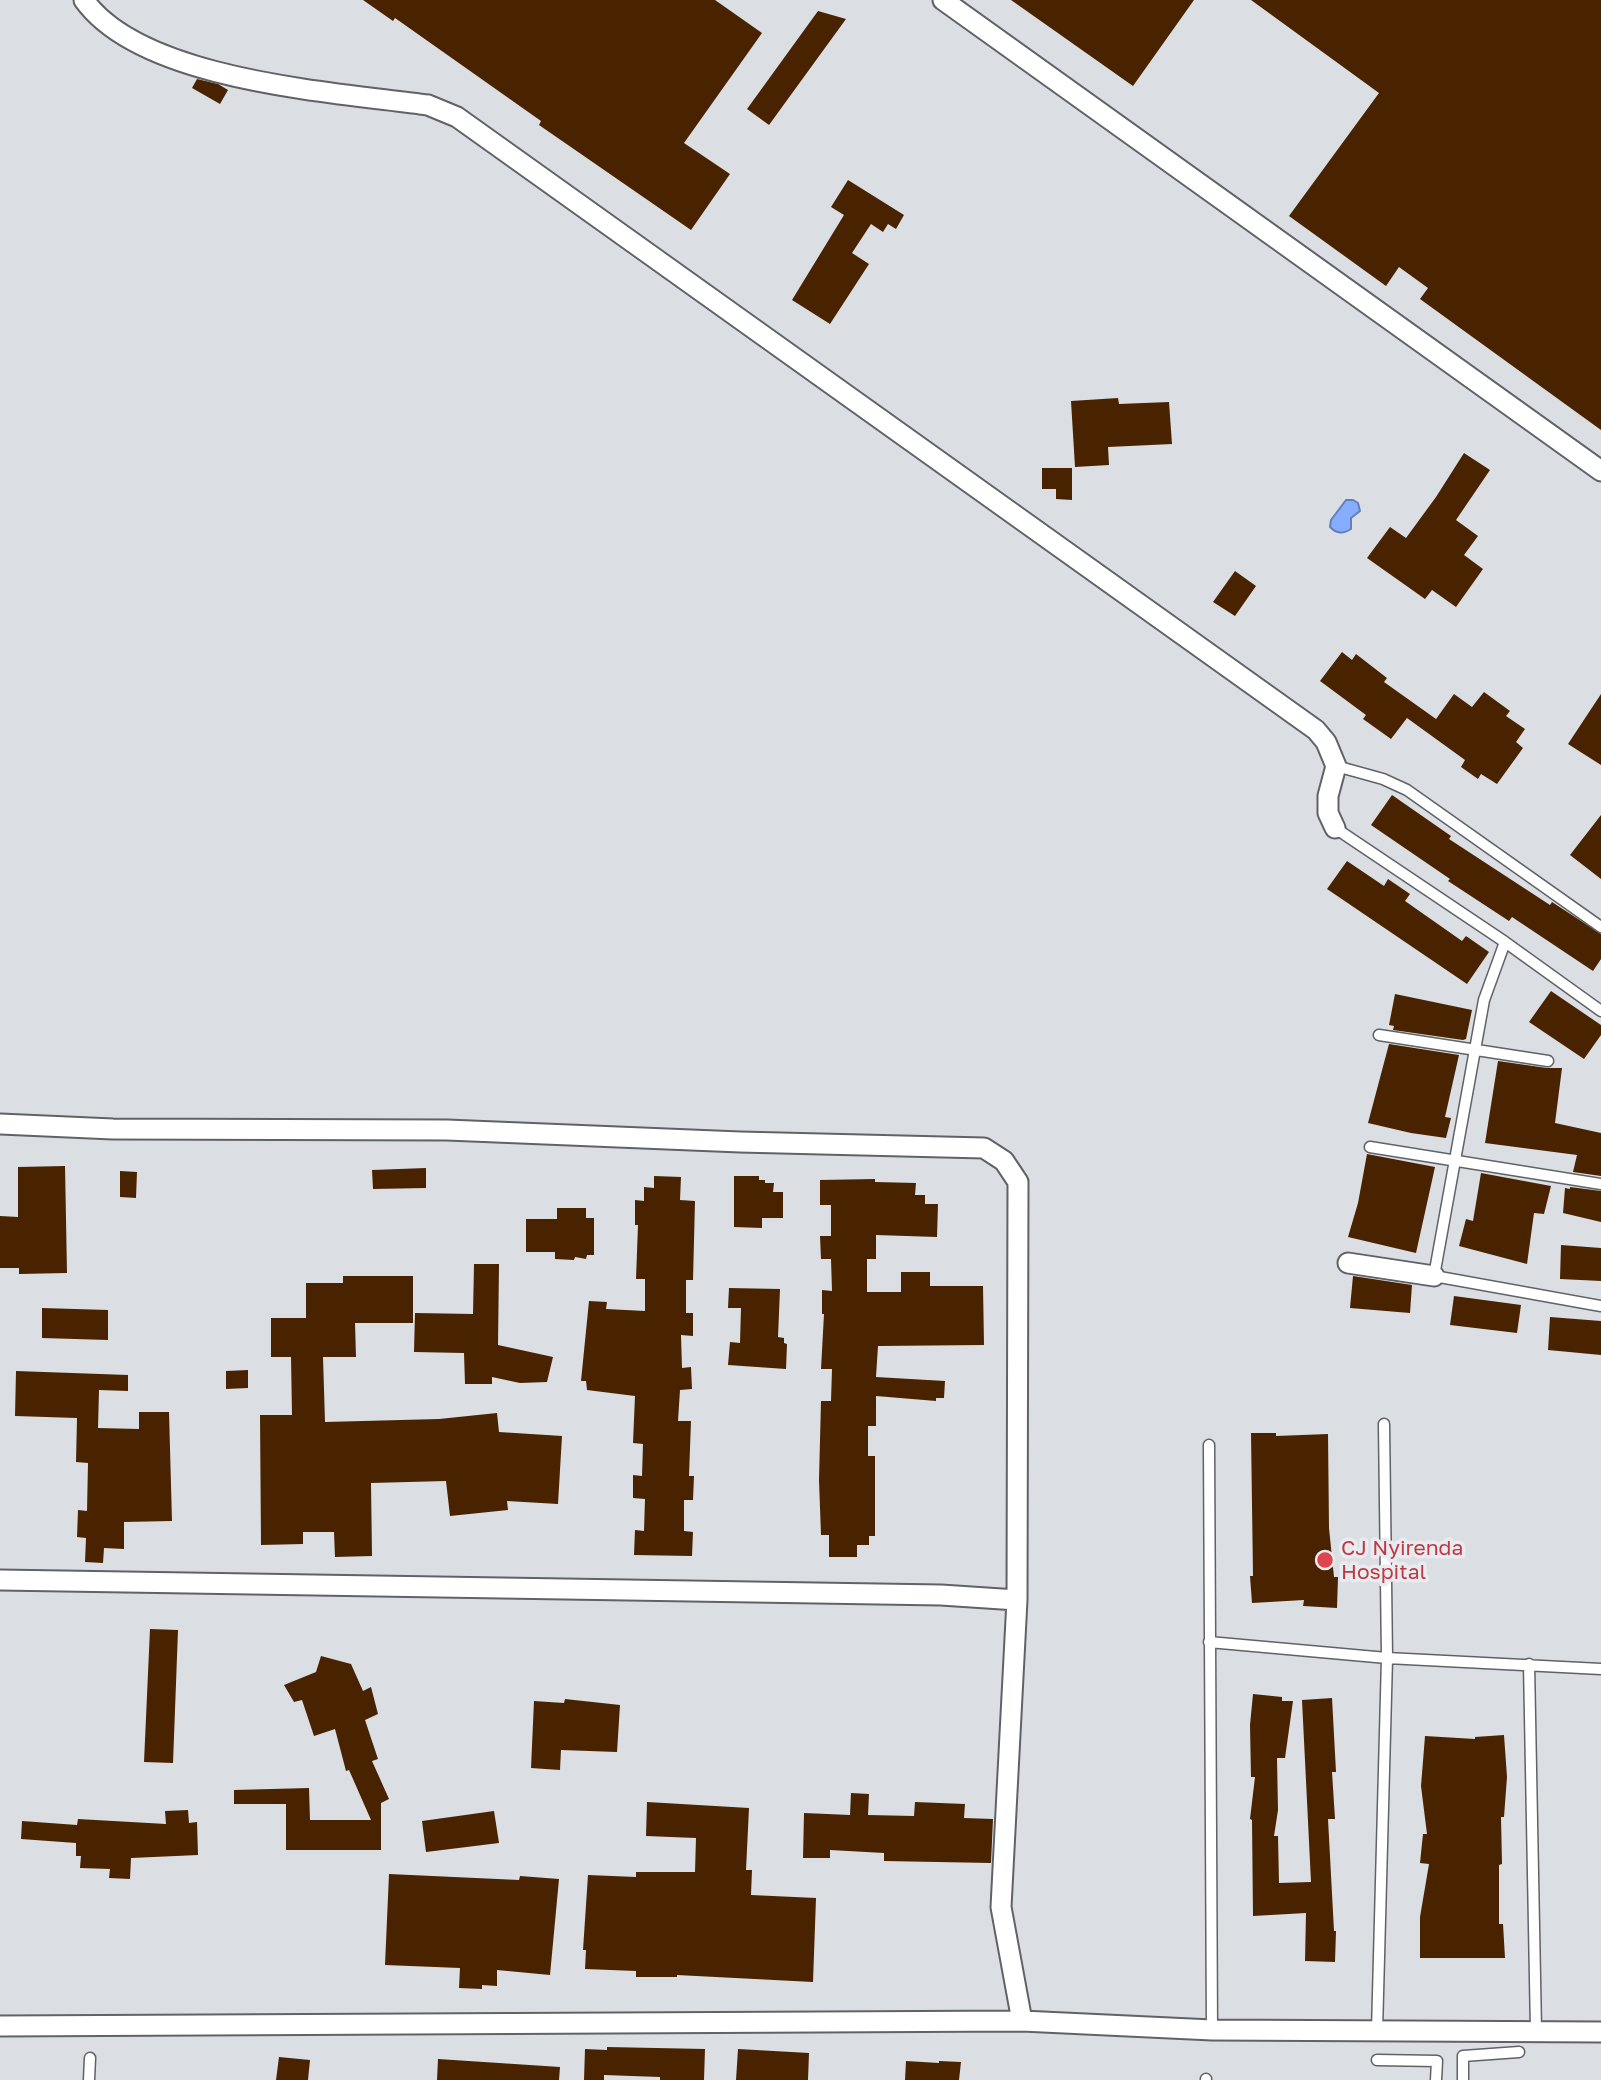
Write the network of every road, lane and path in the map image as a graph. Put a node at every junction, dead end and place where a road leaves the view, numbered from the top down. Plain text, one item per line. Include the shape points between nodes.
1 (84, 0) edge
2 (943, 0) edge
3 (1601, 471) edge
4 (1336, 766) junction
5 (1335, 828) joint
6 (1601, 927) edge
7 (1505, 942) junction
8 (1601, 1011) edge
9 (1379, 1035) dead end
10 (1473, 1050) junction
11 (1548, 1061) dead end
12 (0, 1124) edge
13 (1370, 1147) dead end
14 (1454, 1160) junction
15 (1601, 1184) edge
16 (1348, 1263) dead end
17 (1434, 1276) junction
18 (1601, 1306) edge
19 (1384, 1424) dead end
20 (1209, 1445) dead end
21 (0, 1580) edge
22 (1017, 1600) junction
23 (1209, 1642) junction
24 (1387, 1658) junction
25 (1529, 1664) junction
26 (1601, 1669) edge
27 (1022, 2021) junction
28 (0, 2026) edge
29 (1212, 2030) junction
30 (1377, 2031) junction
31 (1536, 2031) junction
32 (1601, 2032) edge
33 (1519, 2052) dead end
34 (90, 2058) dead end
35 (1377, 2060) dead end
36 (89, 2080) edge
37 (1436, 2080) edge
38 (1463, 2080) edge

1 - 4 street via 114,30 138,45 221,74 428,105 457,117 1316,730
2 - 3 street
4 - 5 street via 1328,796 1328,813
4 - 6 lane via 1406,790
5 - 7 lane
7 - 8 lane
7 - 10 lane via 1488,984
9 - 10 lane
10 - 11 lane
10 - 14 lane
12 - 22 street via 447,1130 984,1148 1004,1161 1018,1182
13 - 14 lane
14 - 15 lane
14 - 17 lane
16 - 17 street
17 - 18 lane
19 - 24 lane
20 - 23 lane
21 - 22 street
22 - 27 street via 1001,1907
23 - 24 lane
23 - 29 lane
24 - 25 lane
24 - 30 lane
25 - 26 lane
25 - 31 lane
27 - 28 street
27 - 29 street
29 - 30 street
30 - 31 street
31 - 32 street
33 - 38 lane via 1463,2056
34 - 36 lane
35 - 37 lane via 1437,2061

